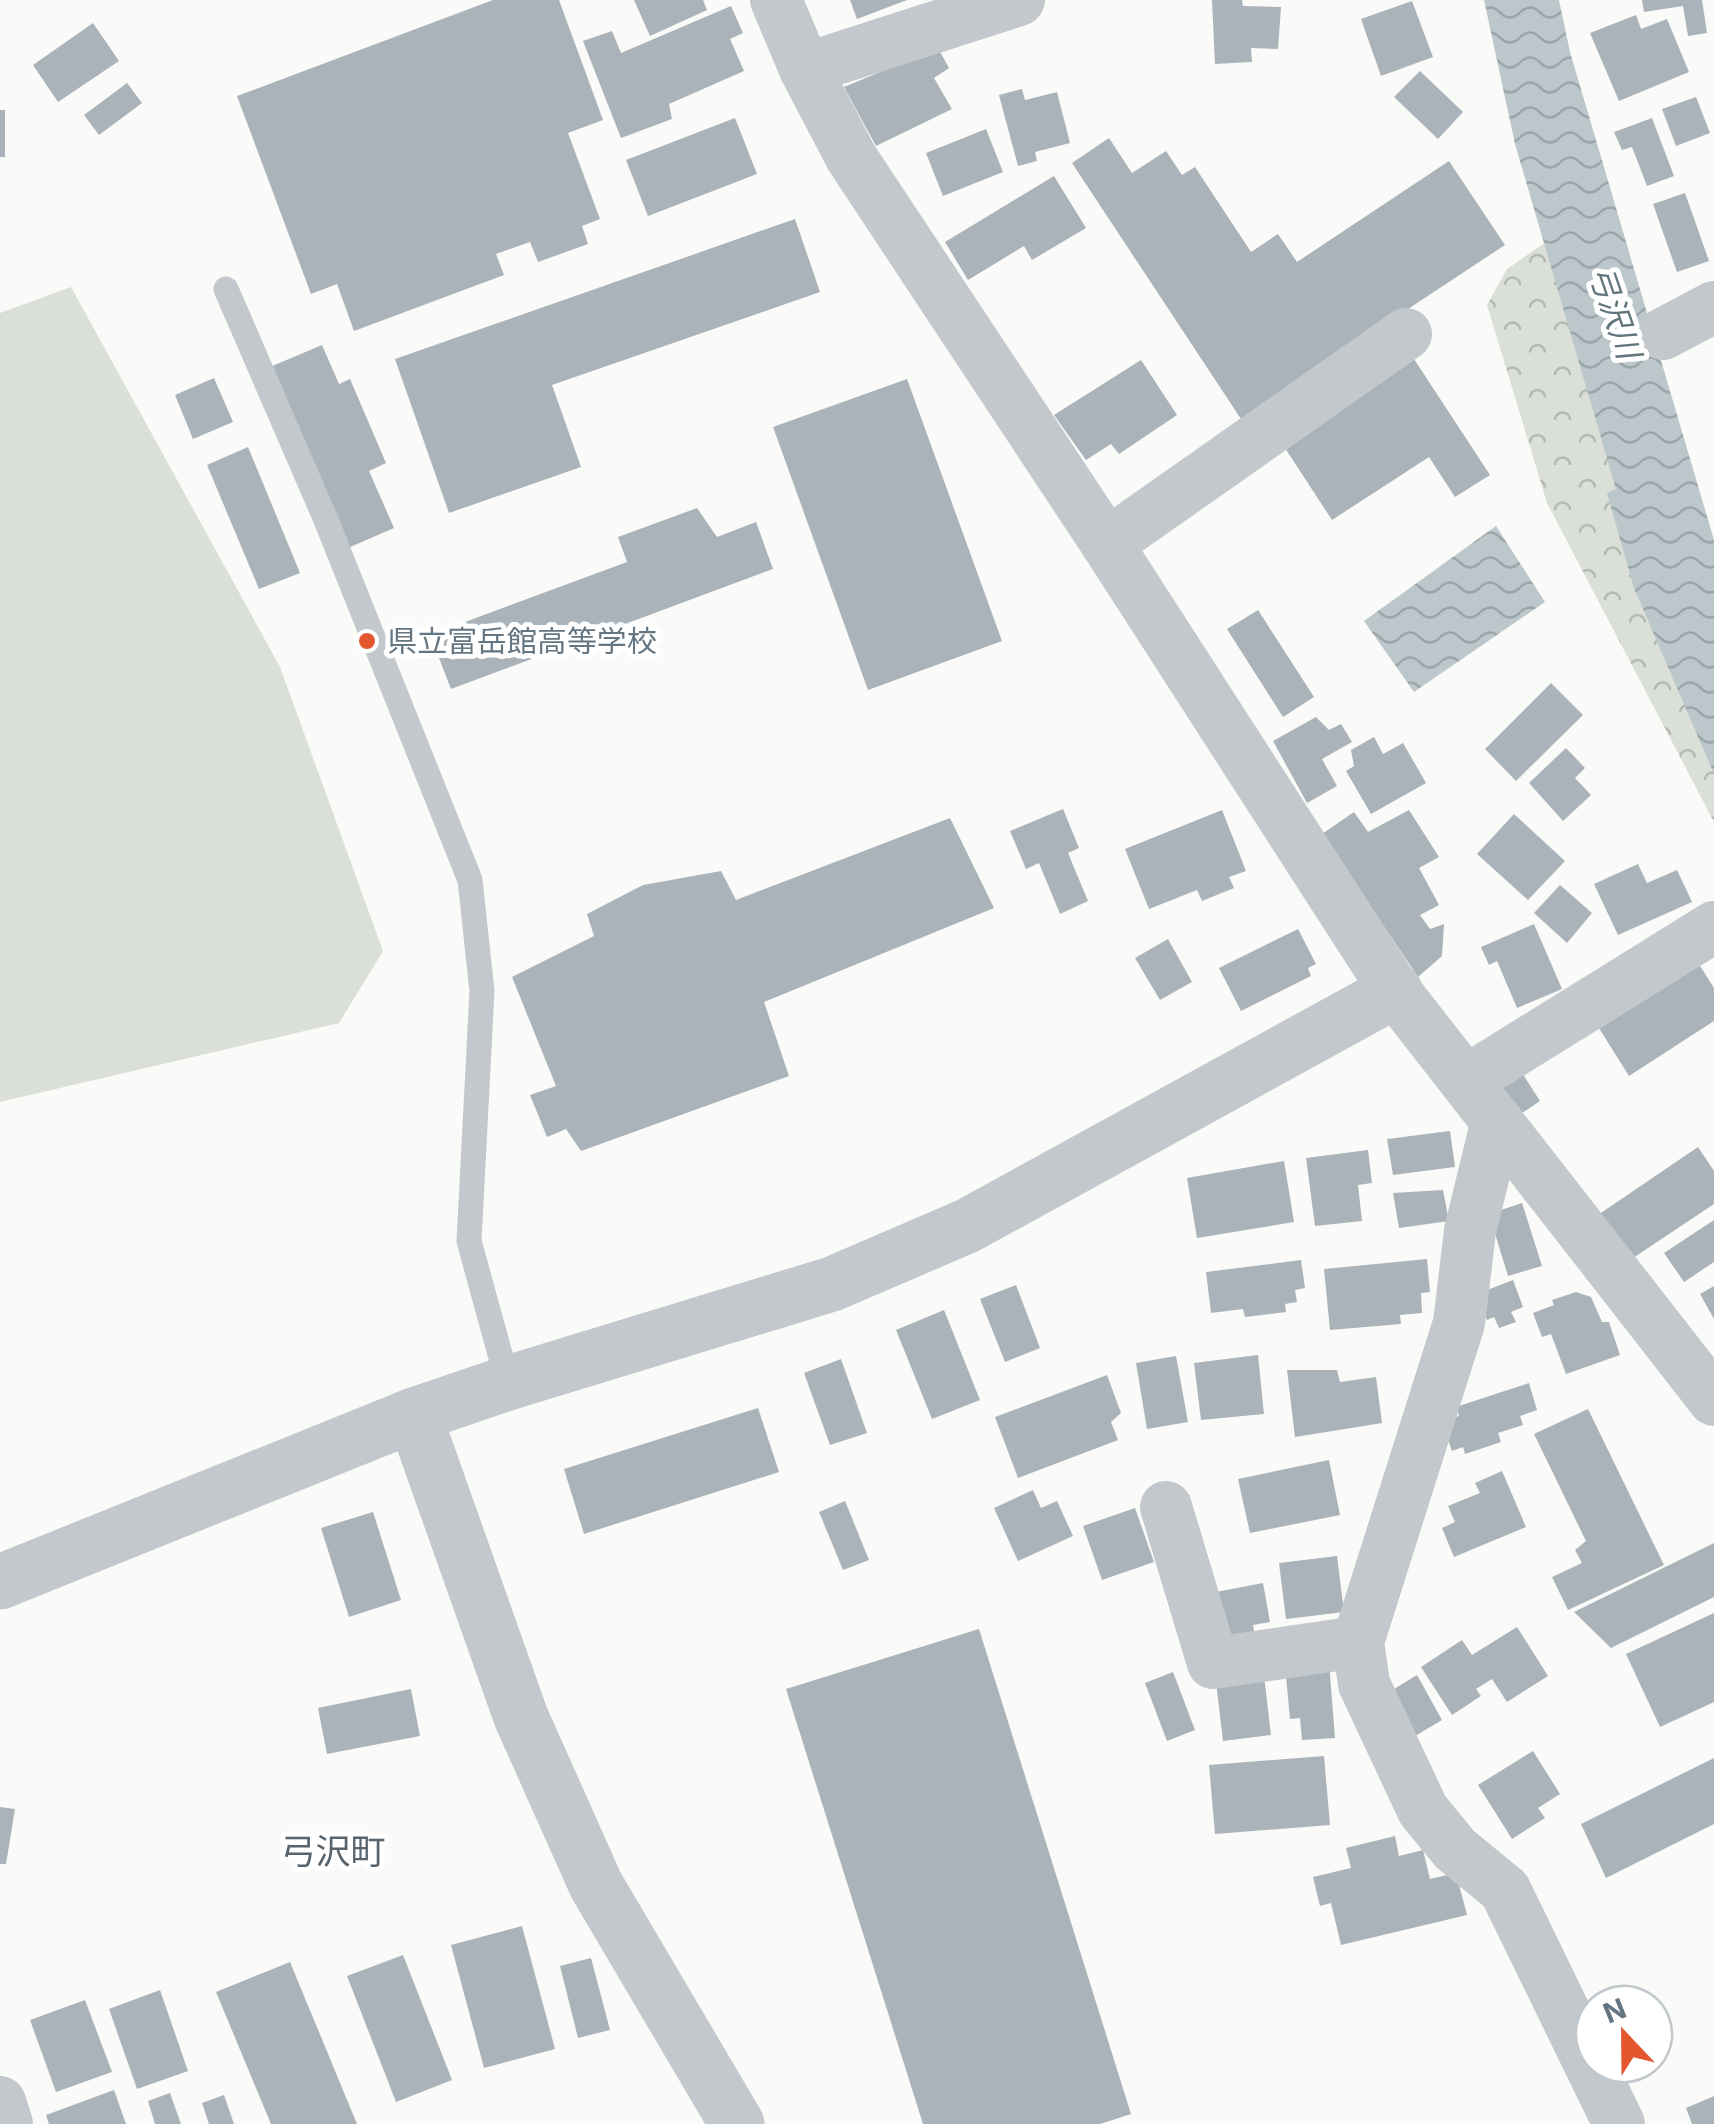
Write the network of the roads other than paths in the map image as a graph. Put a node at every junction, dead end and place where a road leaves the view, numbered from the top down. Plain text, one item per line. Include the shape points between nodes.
1 (776, 0) edge
2 (1019, 0) edge
3 (805, 69) junction
4 (226, 289) dead end
5 (1714, 307) edge
6 (1406, 334) dead end
7 (1662, 334) dead end
8 (1107, 544) junction
9 (1714, 927) edge
10 (1394, 991) junction
11 (1482, 1101) junction
12 (508, 1383) junction
13 (1714, 1400) edge
14 (414, 1416) junction
15 (1166, 1507) dead end
16 (0, 1582) edge
17 (1358, 1642) junction
18 (0, 2102) edge
19 (7, 2124) edge
20 (738, 2124) edge
21 (1619, 2124) edge

1 - 3 street
2 - 3 street
3 - 8 street via 850,156
4 - 12 lane via 470,880 482,991 469,1242
5 - 7 street
6 - 8 street
8 - 10 street
9 - 11 street
10 - 11 street
10 - 12 street via 967,1226 832,1284
11 - 13 street
11 - 17 street via 1459,1323
12 - 14 street
14 - 16 street
14 - 20 street via 520,1717 596,1884
15 - 17 street via 1212,1663
17 - 21 street via 1364,1684 1423,1810 1455,1849 1505,1890
18 - 19 street

